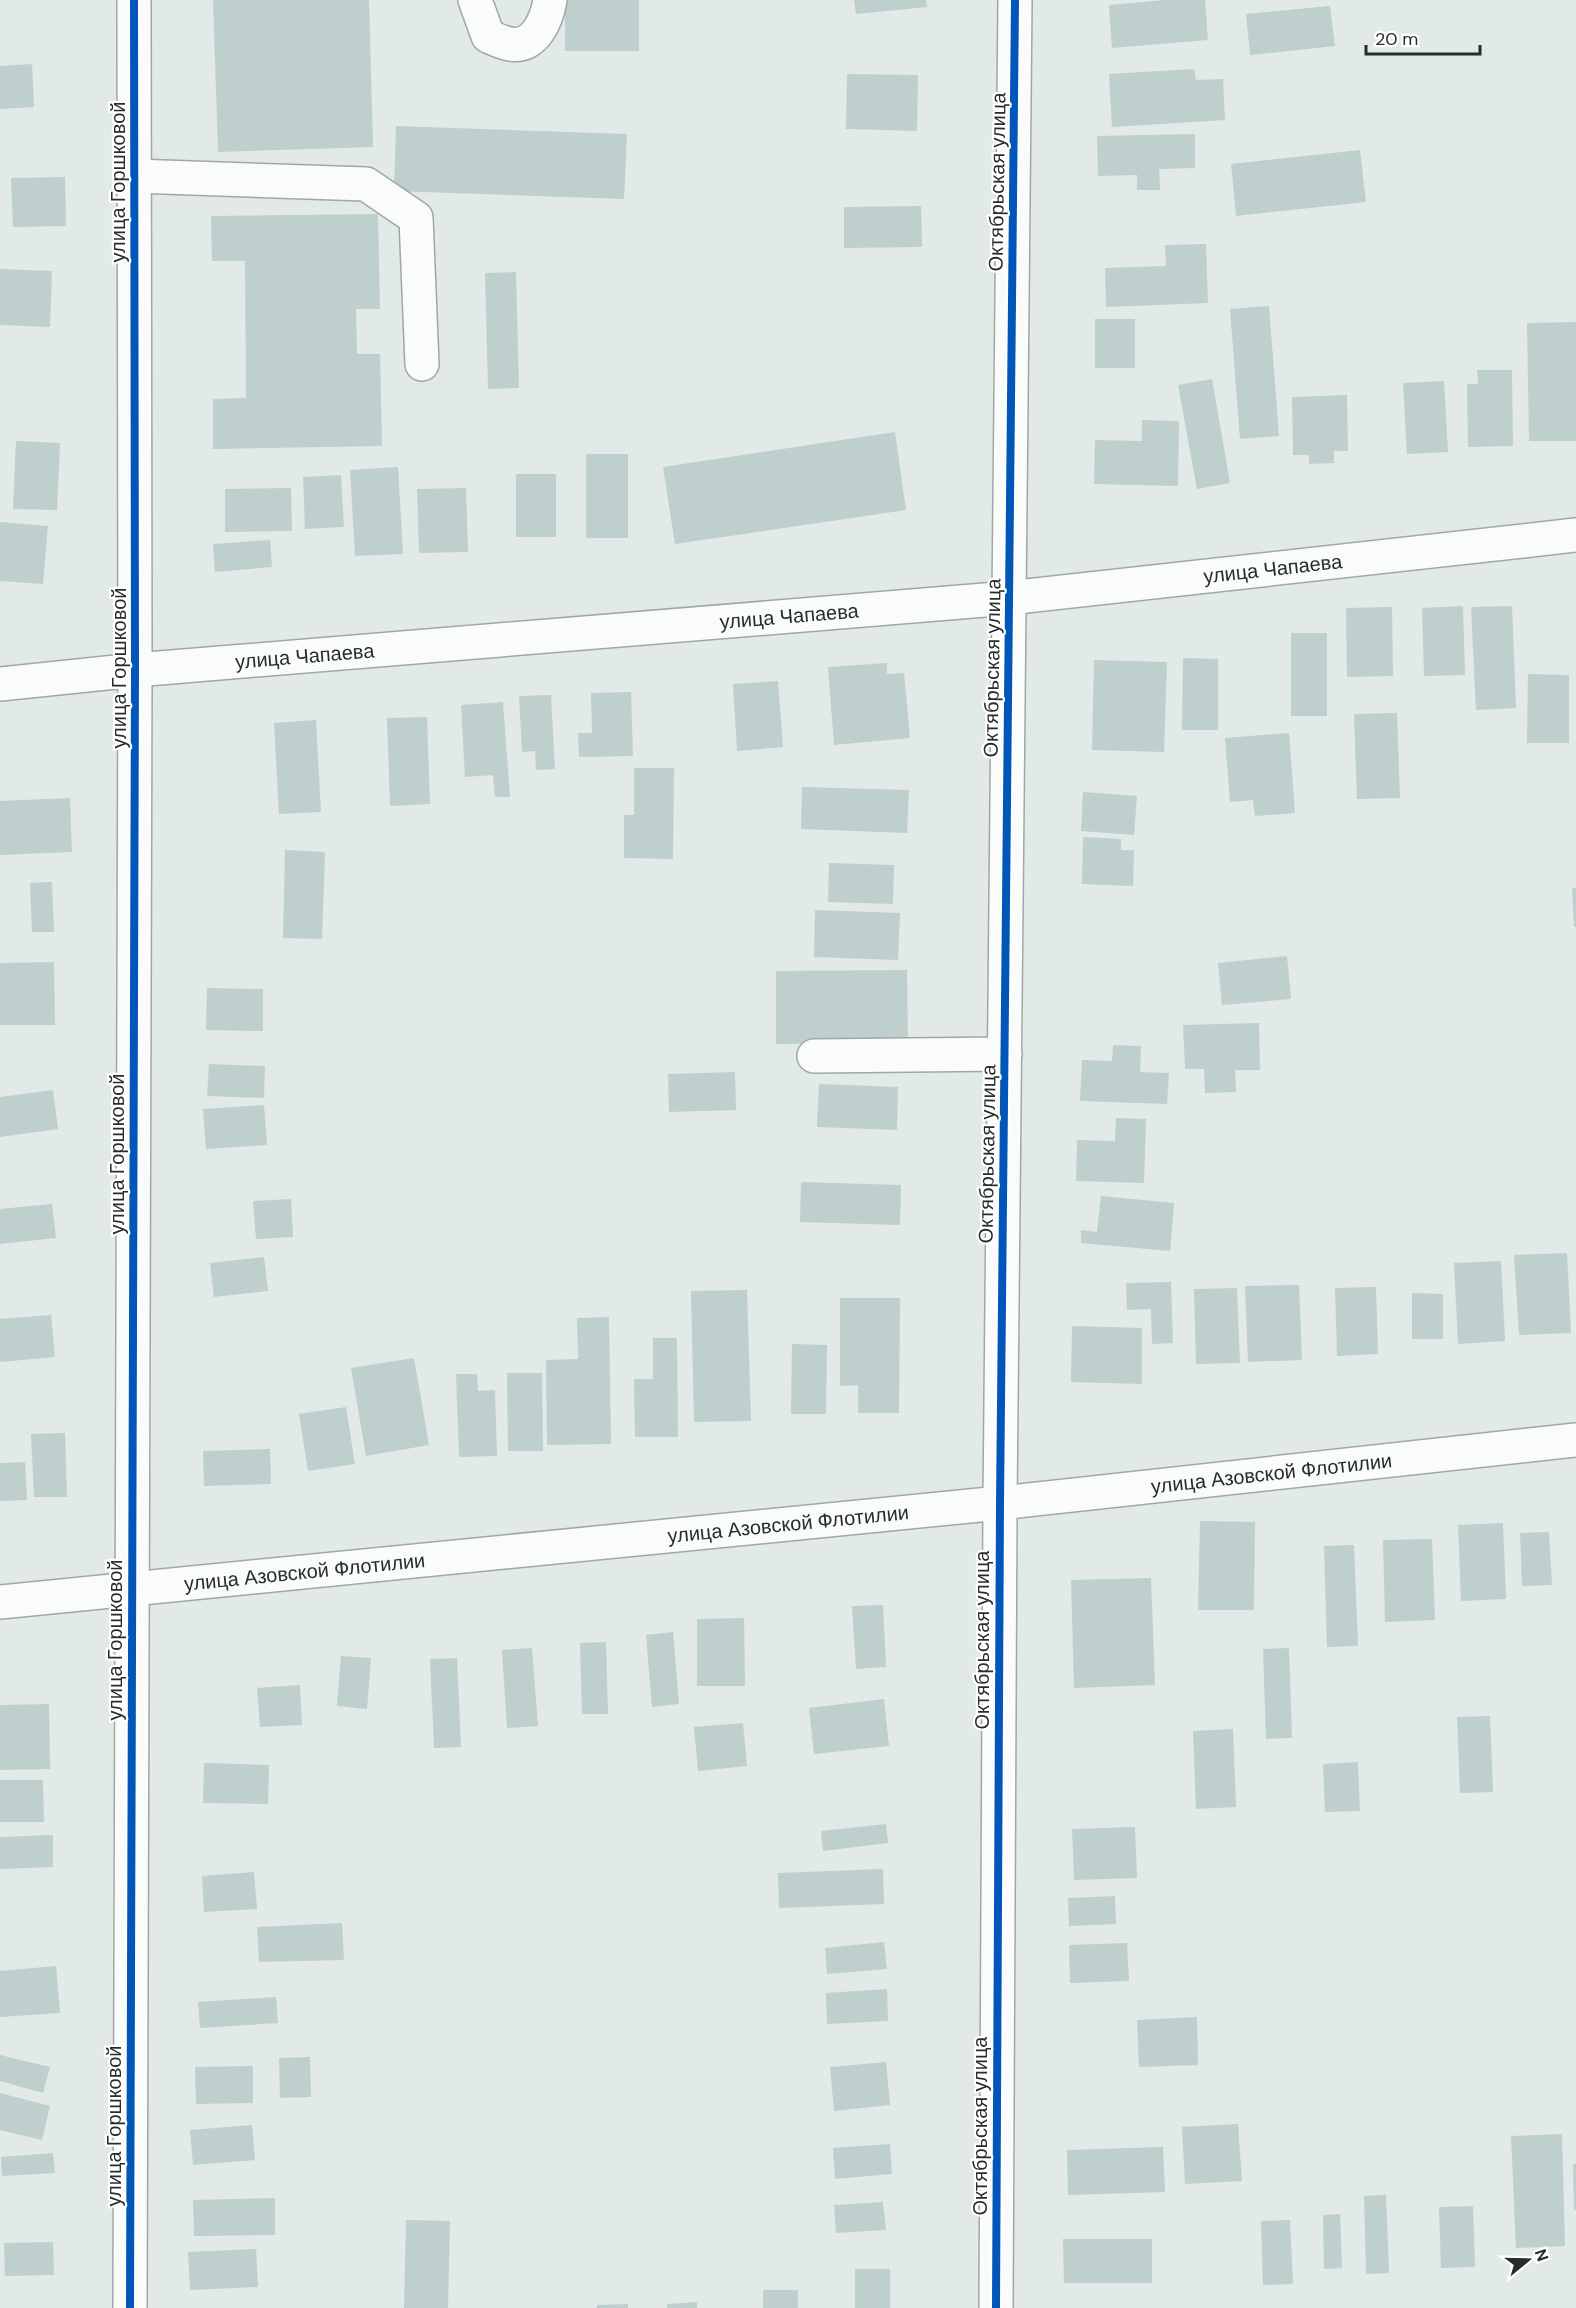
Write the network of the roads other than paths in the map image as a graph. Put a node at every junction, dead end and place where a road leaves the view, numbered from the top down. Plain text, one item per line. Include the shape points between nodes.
1 (134, 0) edge
2 (476, 0) edge
3 (550, 0) edge
4 (1015, 0) edge
5 (134, 176) junction
6 (422, 364) dead end
7 (1576, 535) edge
8 (1009, 598) junction
9 (135, 670) junction
10 (0, 684) edge
11 (1005, 1054) junction
12 (814, 1056) dead end
13 (1576, 1440) edge
14 (1000, 1503) junction
15 (132, 1589) junction
16 (0, 1602) edge
17 (130, 2308) edge
18 (996, 2308) edge

1 - 5 street, улица Горшковой
2 - 3 street via 488,36 512,45 532,38 539,30
4 - 8 street, Октябрьская улица
5 - 6 street via 366,184 416,218
5 - 9 street, улица Горшковой
7 - 8 street, улица Чапаева
8 - 9 street, улица Чапаева
8 - 11 street, Октябрьская улица
9 - 10 street, улица Чапаева
9 - 15 street, улица Горшковой
11 - 12 street
11 - 14 street, Октябрьская улица
13 - 14 street, улица Азовской Флотилии
14 - 15 street, улица Азовской Флотилии
14 - 18 street, Октябрьская улица
15 - 16 street, улица Азовской Флотилии
15 - 17 street, улица Горшковой

